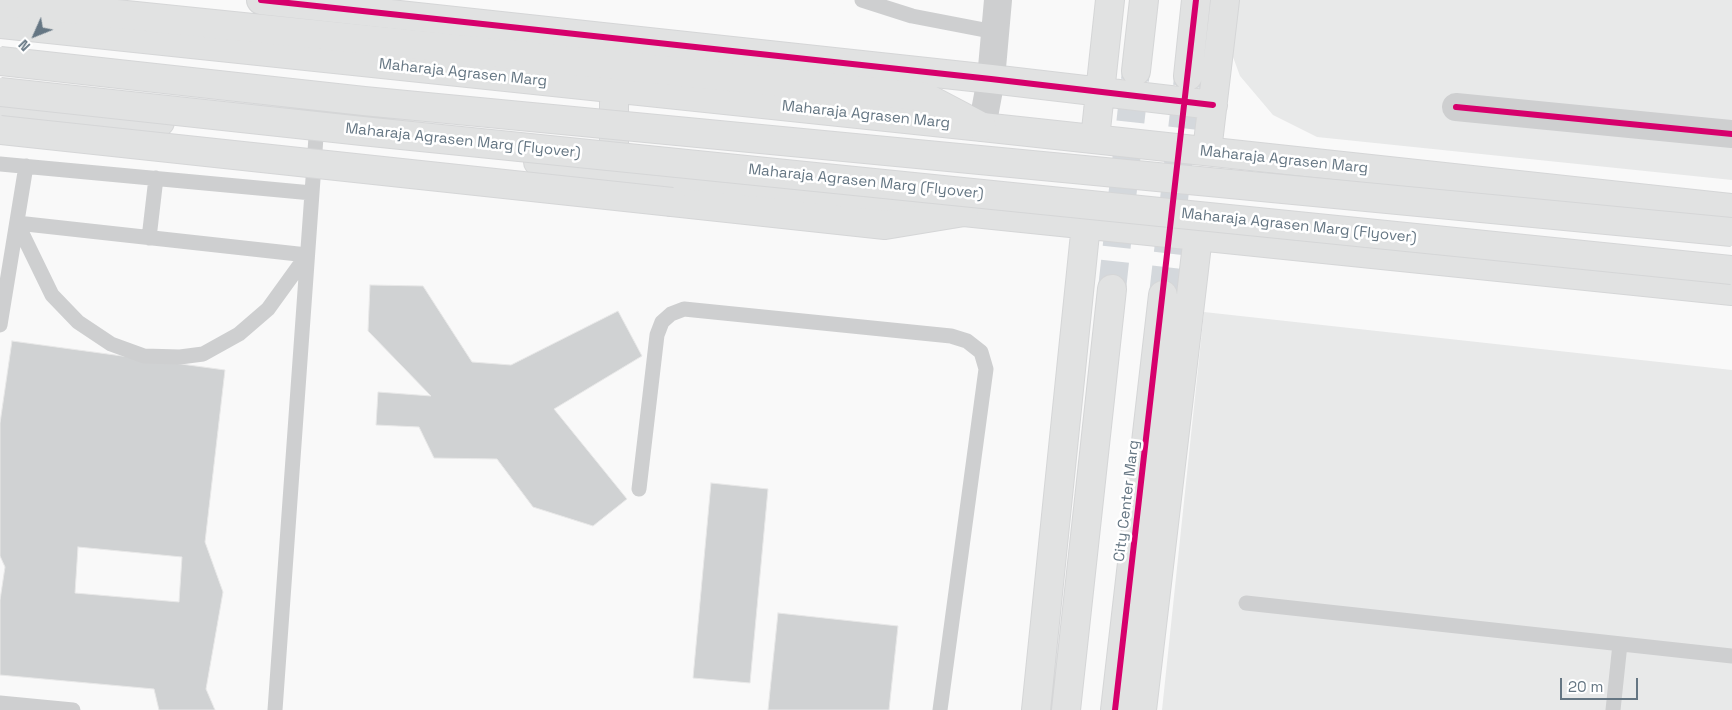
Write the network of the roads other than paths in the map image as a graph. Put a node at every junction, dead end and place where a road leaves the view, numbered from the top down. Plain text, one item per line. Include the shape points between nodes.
1 (261, 0) edge
2 (862, 0) edge
3 (998, 0) edge
4 (1110, 0) edge
5 (1144, 0) edge
6 (1196, 0) edge
7 (1225, 0) edge
8 (0, 2) edge
9 (0, 24) edge
10 (995, 32) junction
11 (0, 61) edge
12 (1136, 71) tunnel mouth
13 (1188, 76) tunnel mouth
14 (991, 79) junction
15 (614, 88) junction
16 (0, 92) edge
17 (1100, 92) junction
18 (1213, 105) junction
19 (1456, 106) dead end
20 (0, 108) edge
21 (982, 127) junction
22 (0, 130) edge
23 (1732, 134) edge
24 (316, 137) junction
25 (1095, 139) junction
26 (1207, 151) junction
27 (0, 164) edge
28 (26, 166) junction
29 (614, 171) junction
30 (156, 178) junction
31 (312, 193) junction
32 (1732, 208) edge
33 (964, 212) junction
34 (17, 223) junction
35 (1086, 224) junction
36 (1732, 232) edge
37 (1198, 236) junction
38 (149, 238) junction
39 (307, 255) junction
40 (1732, 270) edge
41 (1112, 289) tunnel mouth
42 (1732, 291) edge
43 (1164, 295) tunnel mouth
44 (0, 325) edge
45 (639, 488) dead end
46 (1246, 603) dead end
47 (1620, 644) junction
48 (1732, 656) edge
49 (0, 703) edge
50 (73, 710) edge
51 (275, 710) edge
52 (940, 710) edge
53 (1036, 710) edge
54 (1066, 710) edge
55 (1115, 710) edge
56 (1142, 710) edge
57 (1613, 710) edge

1 - 14 main road
2 - 10 lane via 912,16
3 - 10 street
4 - 17 main road
5 - 12 main road
6 - 13 main road
7 - 18 main road
8 - 21 main road via 925,97
9 - 15 main road, Maharaja Agrasen Marg
10 - 14 street
11 - 36 main road, Maharaja Agrasen Marg (Flyover), bridge via 374,102
14 - 17 main road
14 - 21 street
15 - 21 main road, Maharaja Agrasen Marg
15 - 29 main road
16 - 40 main road, Maharaja Agrasen Marg (Flyover), bridge
17 - 18 main road
17 - 25 main road
18 - 26 main road
19 - 23 street
20 - 24 main road
21 - 25 main road, Maharaja Agrasen Marg
22 - 33 main road, bridge via 885,225
24 - 29 main road
24 - 31 lane
25 - 26 main road, Maharaja Agrasen Marg
26 - 32 main road, Maharaja Agrasen Marg
27 - 28 lane
28 - 30 lane
28 - 34 lane
29 - 33 main road
30 - 31 lane
30 - 38 lane
31 - 39 lane
33 - 35 main road
34 - 38 lane
34 - 39 lane via 52,295 78,322 103,339 144,356 203,354 239,334 268,309
34 - 44 lane
35 - 37 main road
35 - 53 main road
37 - 42 main road
37 - 56 main road
38 - 39 lane
39 - 51 lane
41 - 54 main road
43 - 55 main road, City Center Marg
45 - 52 lane via 657,335 662,322 671,314 684,309 951,336 968,341 981,352 986,369
46 - 47 lane
47 - 48 lane
47 - 57 lane
49 - 50 lane

